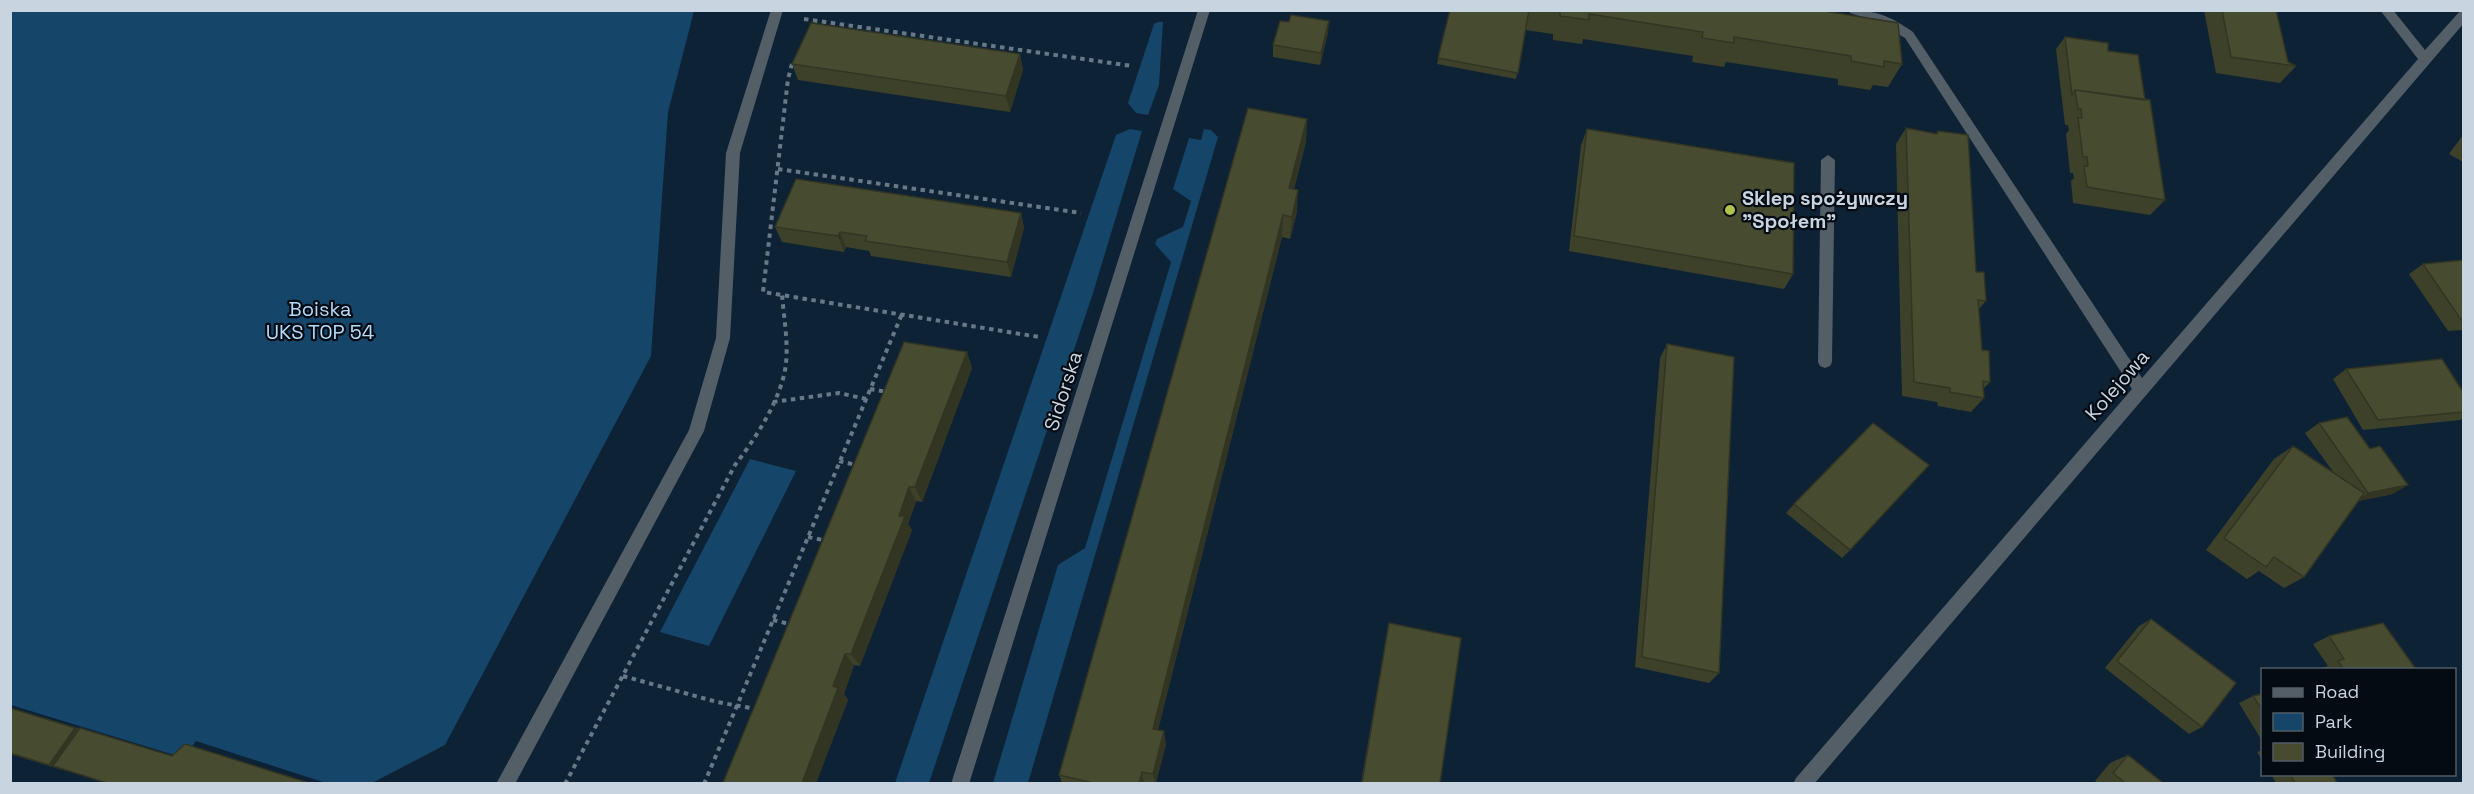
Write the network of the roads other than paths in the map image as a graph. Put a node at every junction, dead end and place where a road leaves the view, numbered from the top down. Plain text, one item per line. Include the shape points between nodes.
1 (777, 10) edge
2 (1204, 10) edge
3 (1854, 10) edge
4 (2386, 10) edge
5 (2463, 14) edge
6 (2425, 59) junction
7 (1828, 160) dead end
8 (1825, 362) dead end
9 (2141, 390) junction
10 (505, 783) edge
11 (960, 783) edge
12 (1802, 783) edge

1 - 10 street via 733,153 723,338 696,431
2 - 11 street, Sidorska
3 - 9 street via 1892,22 1909,35
4 - 6 street
5 - 6 street, Kolejowa
6 - 9 street, Kolejowa
7 - 8 street
9 - 12 street, Kolejowa

